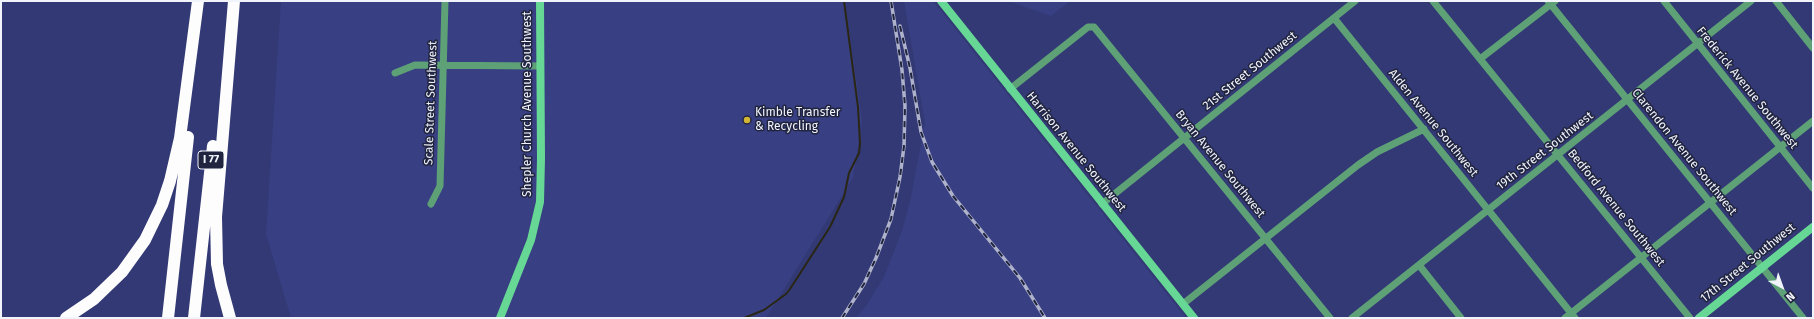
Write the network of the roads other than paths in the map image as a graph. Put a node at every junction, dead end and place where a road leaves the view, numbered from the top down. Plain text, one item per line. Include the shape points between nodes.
1 (198, 1) edge
2 (203, 1) edge
3 (229, 1) edge
4 (234, 1) edge
5 (445, 1) edge
6 (540, 1) edge
7 (941, 1) edge
8 (1355, 1) edge
9 (1433, 1) edge
10 (1664, 1) edge
11 (1751, 1) edge
12 (1776, 1) edge
13 (1551, 2) edge
14 (1334, 18) junction
15 (1697, 43) junction
16 (1813, 48) edge
17 (1480, 59) junction
18 (444, 65) junction
19 (540, 66) junction
20 (395, 73) dead end
21 (1010, 89) junction
22 (1627, 100) junction
23 (1813, 121) edge
24 (1424, 129) junction
25 (1184, 138) junction
26 (1780, 147) junction
27 (1558, 154) junction
28 (1813, 188) edge
29 (1710, 202) junction
30 (431, 204) dead end
31 (1102, 204) junction
32 (1488, 210) junction
33 (1813, 227) edge
34 (1266, 239) junction
35 (1641, 257) junction
36 (1419, 265) junction
37 (1762, 267) junction
38 (1183, 304) junction
39 (1573, 316) edge
40 (66, 318) edge
41 (168, 318) edge
42 (194, 318) edge
43 (230, 318) edge
44 (500, 318) edge
45 (1194, 318) edge
46 (1330, 318) edge
47 (1352, 318) edge
48 (1462, 318) edge
49 (1565, 318) edge
50 (1690, 318) edge
51 (1699, 318) edge
52 (1803, 318) edge

1 - 40 highway via 180,138 160,211 145,240 122,272 94,299
2 - 41 highway, I 77
3 - 42 highway, I 77
4 - 43 highway via 216,232 219,274
5 - 18 street, Scale Street Southwest
6 - 19 street, Shepler Church Avenue Southwest
7 - 21 street, Harrison Avenue Southwest
8 - 14 street, 21st Street Southwest
9 - 17 street, Bedford Avenue Southwest
10 - 15 street, Frederick Avenue Southwest
11 - 15 street, 19th Street Southwest
12 - 16 street
13 - 17 street
13 - 22 street, Clarendon Avenue Southwest
14 - 24 street, Alden Avenue Southwest
14 - 25 street, 21st Street Southwest
15 - 22 street, 19th Street Southwest
15 - 26 street, Frederick Avenue Southwest
17 - 27 street, Bedford Avenue Southwest
18 - 19 street
18 - 20 street via 414,65
18 - 30 street, Scale Street Southwest via 440,186
19 - 44 street, Shepler Church Avenue Southwest via 540,202 534,230
21 - 25 street, Bryan Avenue Southwest via 1088,26 1092,26 1099,31
21 - 31 street, Harrison Avenue Southwest
22 - 27 street, 19th Street Southwest
22 - 29 street, Clarendon Avenue Southwest
23 - 26 street
24 - 32 street, Alden Avenue Southwest
24 - 34 street via 1377,152
25 - 31 street, 21st Street Southwest
25 - 34 street, Bryan Avenue Southwest
26 - 28 street, Frederick Avenue Southwest
26 - 29 street
27 - 32 street, 19th Street Southwest
27 - 35 street, Bedford Avenue Southwest
29 - 35 street
29 - 37 street, Clarendon Avenue Southwest
31 - 38 street, Harrison Avenue Southwest
32 - 36 street, 19th Street Southwest
32 - 39 street, Alden Avenue Southwest
33 - 37 street, 17th Street Southwest
34 - 38 street
34 - 46 street, Bryan Avenue Southwest
35 - 39 street
35 - 50 street, Bedford Avenue Southwest
36 - 47 street, 19th Street Southwest
36 - 48 street
37 - 51 street, 17th Street Southwest
37 - 52 street, Clarendon Avenue Southwest
38 - 45 street, Harrison Avenue Southwest
39 - 49 street

